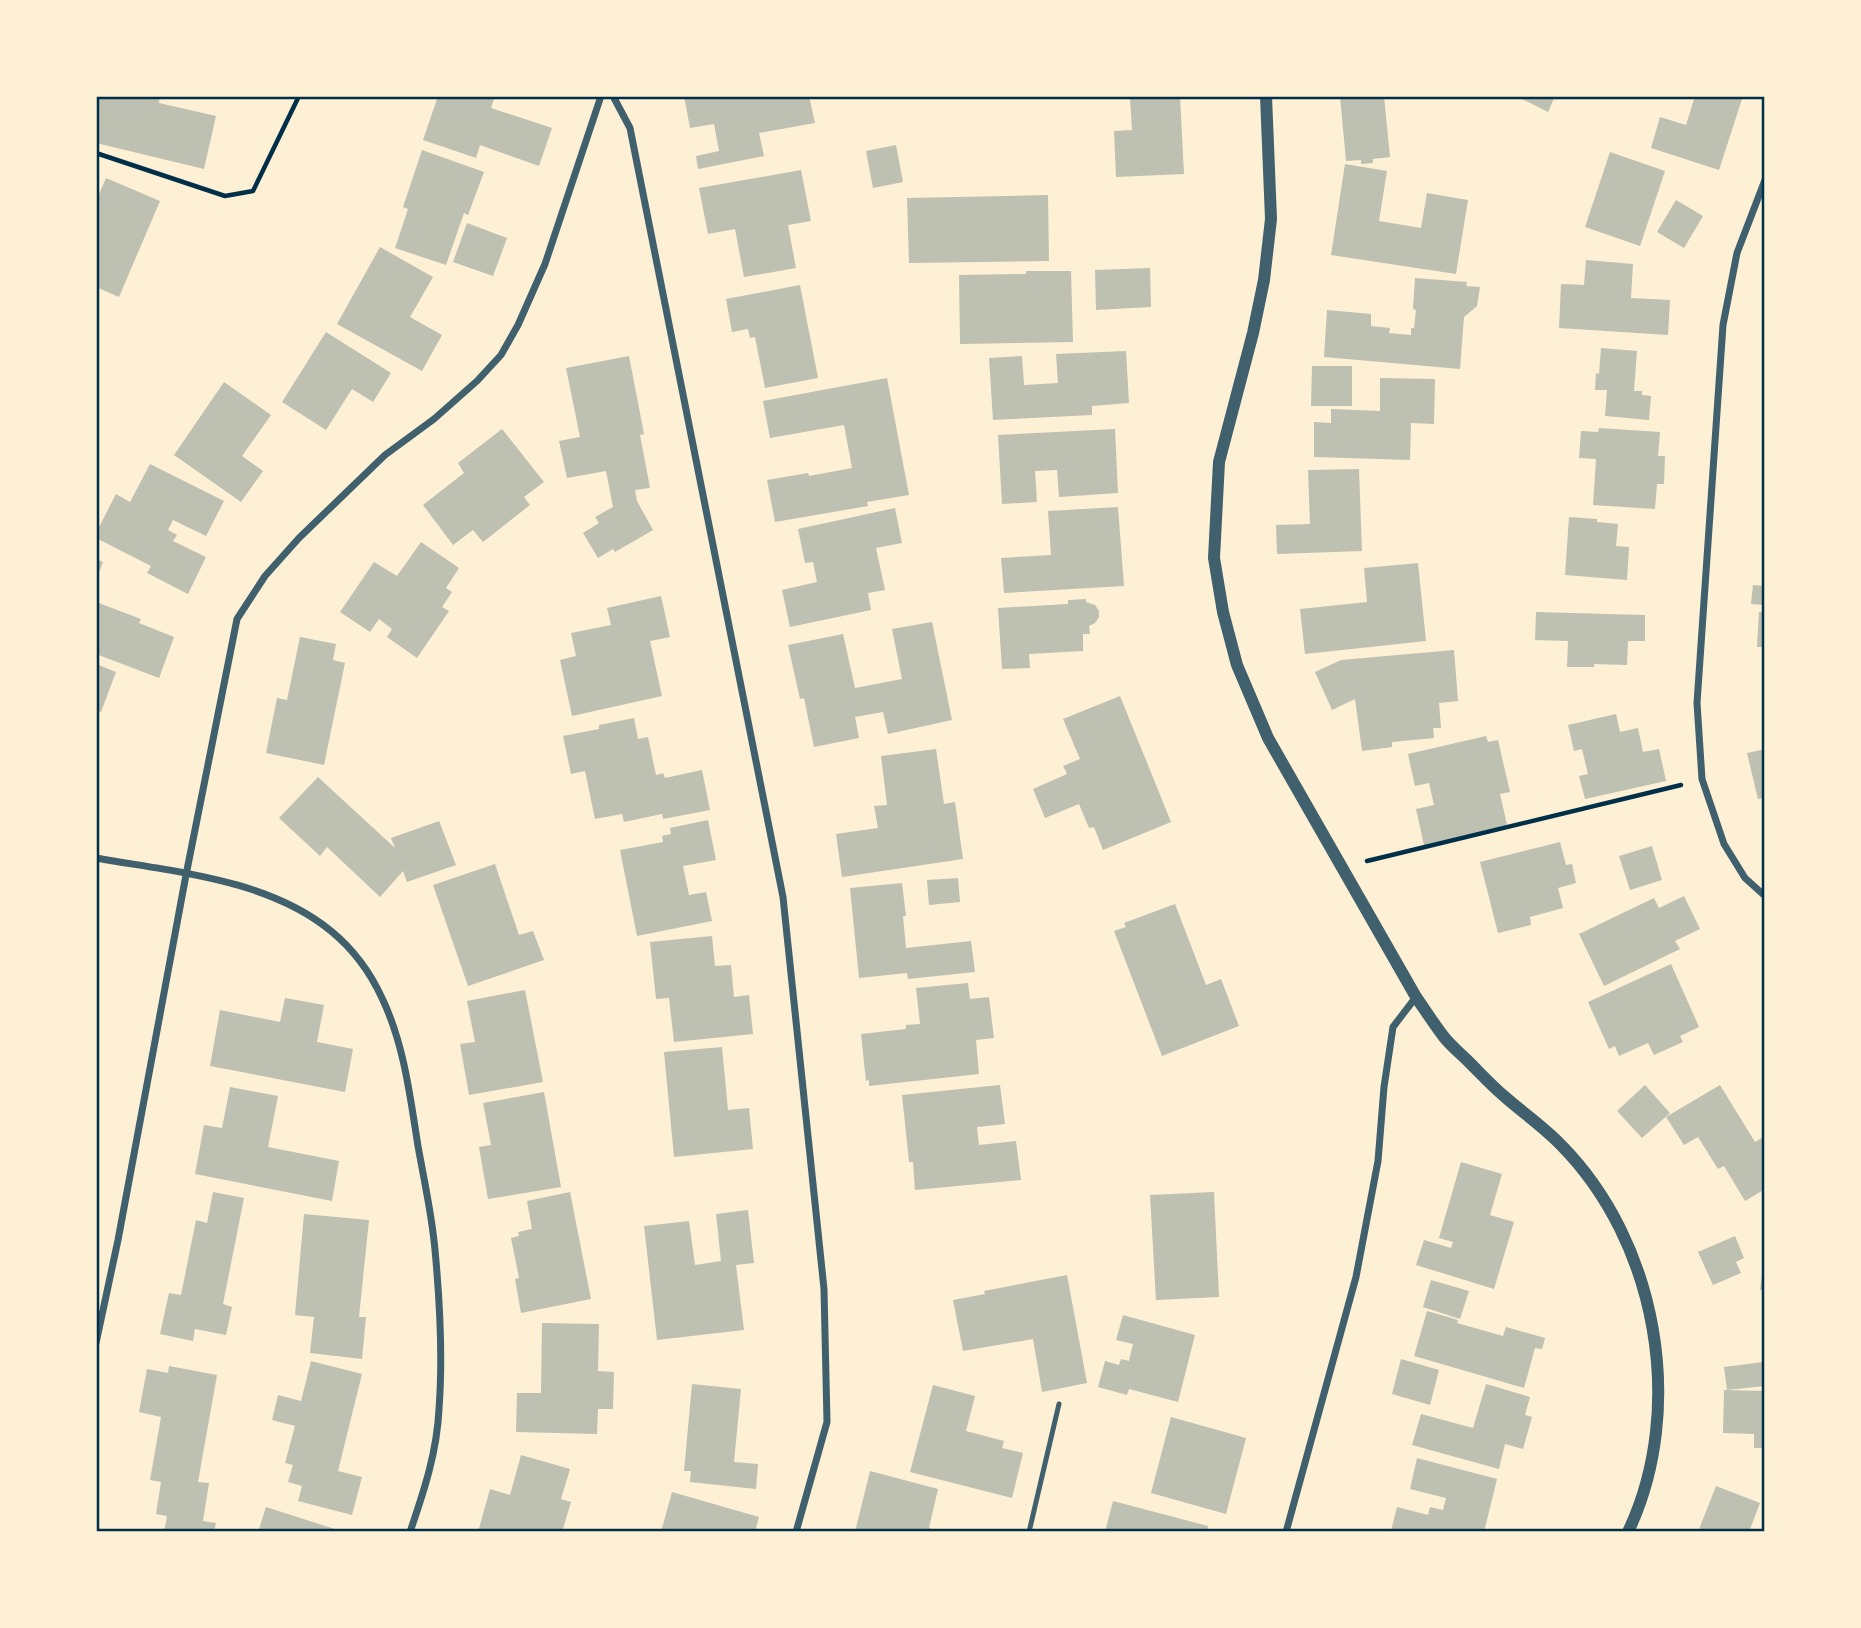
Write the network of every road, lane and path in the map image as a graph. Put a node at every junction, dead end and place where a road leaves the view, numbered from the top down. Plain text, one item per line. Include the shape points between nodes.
1 (299, 96) edge
2 (601, 96) edge
3 (613, 96) edge
4 (1266, 96) edge
5 (96, 153) edge
6 (1765, 180) edge
7 (1702, 779) junction
8 (96, 858) edge
9 (1341, 867) junction
10 (186, 875) junction
11 (1765, 896) edge
12 (1416, 998) junction
13 (96, 1343) edge
14 (1059, 1404) dead end
15 (411, 1532) edge
16 (796, 1532) edge
17 (1029, 1532) edge
18 (1286, 1532) edge
19 (1628, 1532) edge

1 - 5 path via 253,191 225,196
2 - 10 street via 545,264 500,355 477,381 385,455 299,538 265,576 237,619
3 - 16 street via 630,128 783,897 824,1289 827,1422
4 - 9 street via 1271,219 1253,333 1219,462 1214,558 1237,665 1268,738
6 - 7 street via 1737,253 1723,325 1697,703
7 - 9 path
7 - 11 street via 1724,844 1745,878
8 - 10 street
9 - 12 street
10 - 13 street
10 - 15 street via 271,896 330,931 359,959 382,998 396,1036 407,1076 435,1248 441,1351 431,1469
12 - 18 street via 1393,1027 1378,1161 1356,1277
12 - 19 street via 1444,1038 1560,1144 1593,1181 1633,1257 1653,1327 1658,1409 1648,1474
14 - 17 lane

